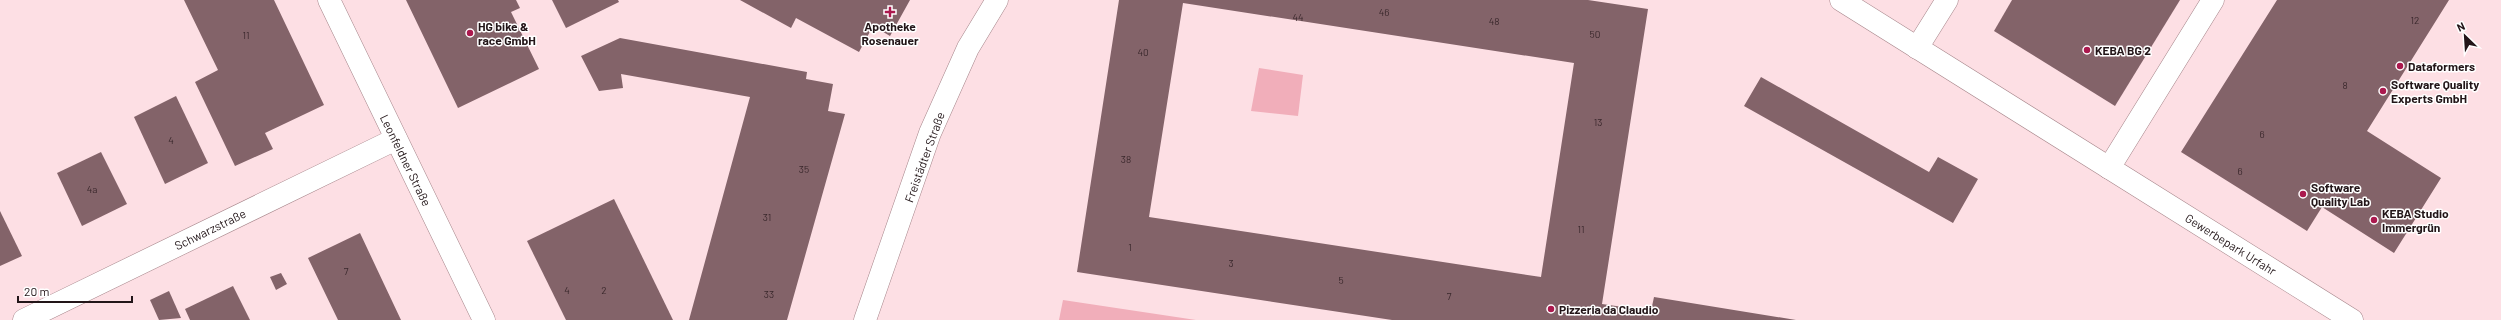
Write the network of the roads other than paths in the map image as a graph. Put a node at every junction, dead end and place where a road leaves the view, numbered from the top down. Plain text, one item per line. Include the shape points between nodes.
1 (329, 0) edge
2 (997, 0) edge
3 (1841, 0) edge
4 (1947, 0) edge
5 (2213, 0) edge
6 (1918, 48) junction
7 (396, 139) junction
8 (2109, 168) junction
9 (24, 320) edge
10 (484, 320) edge
11 (865, 320) edge
12 (2352, 320) edge

1 - 7 street, Leonfeldner Straße
2 - 11 street, Freistädter Straße via 968,48 930,133
3 - 6 street, Gewerbepark Urfahr
4 - 6 street
5 - 8 street
6 - 8 street, Gewerbepark Urfahr
7 - 9 street, Schwarzstraße
7 - 10 street, Leonfeldner Straße
8 - 12 street, Gewerbepark Urfahr

